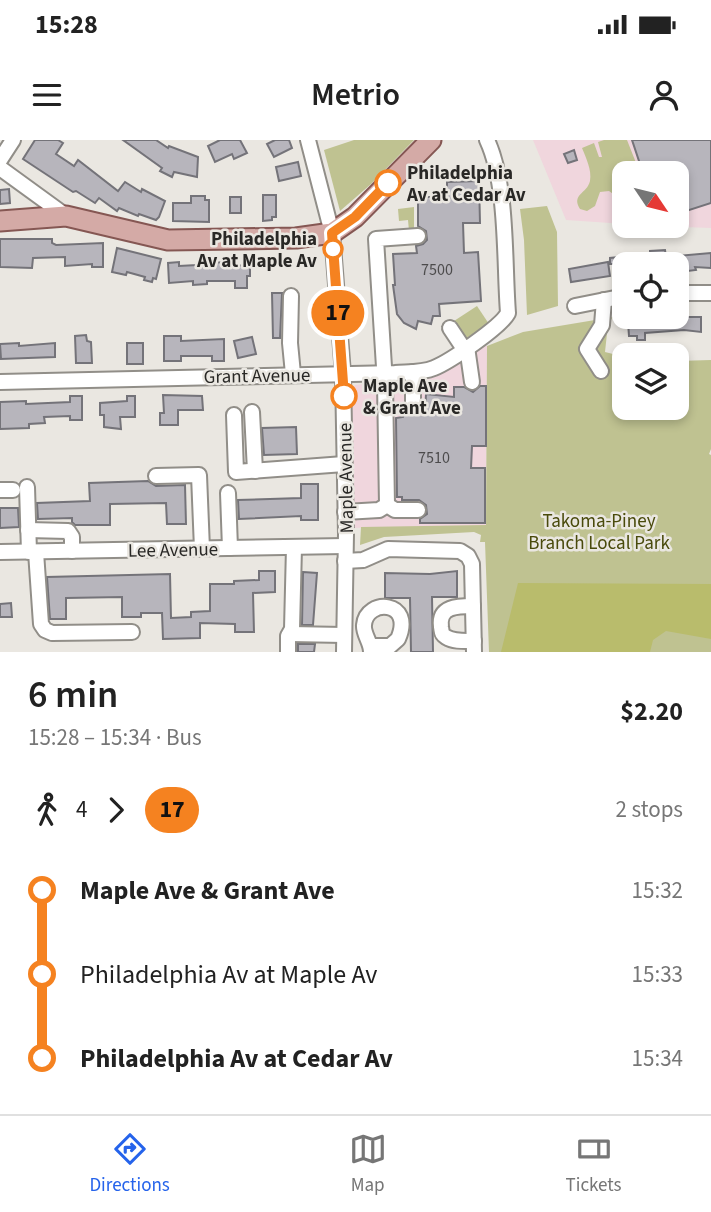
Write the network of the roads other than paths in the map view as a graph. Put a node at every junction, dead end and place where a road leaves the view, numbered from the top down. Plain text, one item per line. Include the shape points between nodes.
1 (13, 140) edge
2 (431, 140) edge
3 (487, 140) edge
4 (313, 141) edge
5 (0, 160) edge
6 (0, 168) edge
7 (66, 216) junction
8 (0, 221) edge
9 (332, 233) junction
10 (418, 236) dead end
11 (689, 293) edge
12 (711, 293) edge
13 (292, 296) dead end
14 (612, 298) edge
15 (604, 300) junction
16 (575, 306) dead end
17 (450, 328) dead end
18 (465, 348) junction
19 (601, 371) dead end
20 (413, 372) junction
21 (293, 373) junction
22 (390, 373) junction
23 (343, 374) junction
24 (0, 382) edge
25 (472, 382) dead end
26 (413, 404) dead end
27 (251, 412) dead end
28 (234, 415) dead end
29 (344, 464) junction
30 (255, 471) junction
31 (156, 476) dead end
32 (13, 489) edge
33 (228, 493) dead end
34 (387, 505) junction
35 (418, 510) dead end
36 (345, 512) junction
37 (28, 530) junction
38 (294, 547) junction
39 (230, 548) junction
40 (202, 549) junction
41 (72, 551) junction
42 (0, 552) edge
43 (33, 552) junction
44 (345, 554) junction
45 (473, 606) junction
46 (132, 632) dead end
47 (290, 634) junction
48 (344, 635) junction
49 (474, 646) edge
50 (288, 652) edge
51 (344, 652) edge

1 - 5 street
2 - 9 main road via 355,217
3 - 18 street, Grant Avenue via 500,181 508,313 501,324
4 - 9 street, Maple Avenue
6 - 7 street
7 - 8 main road
7 - 9 main road via 168,240
9 - 23 street, Maple Avenue
10 - 22 street via 376,239
11 - 12 street
13 - 21 street
14 - 15 street
15 - 16 street
15 - 19 street via 602,325 587,349
17 - 18 street
18 - 20 street, Grant Avenue via 431,369
18 - 25 street
20 - 22 street, Grant Avenue
20 - 26 street
21 - 23 street, Grant Avenue
21 - 24 street, Grant Avenue
22 - 23 street, Grant Avenue
22 - 34 street
23 - 29 street, Maple Avenue
27 - 30 street
28 - 30 street via 236,472
29 - 30 street
29 - 36 street, Maple Avenue
31 - 40 street via 199,475
32 - 37 street
33 - 39 street
34 - 35 street via 395,510
34 - 36 street via 379,510
36 - 44 street, Maple Avenue
37 - 41 street via 68,531
37 - 43 street
38 - 39 street, Lee Avenue
38 - 44 street, Lee Avenue
38 - 47 street
39 - 40 street, Lee Avenue
40 - 41 street, Lee Avenue
41 - 43 street, Lee Avenue
42 - 43 street, Lee Avenue
43 - 46 street via 41,624 46,631
44 - 45 street, Lee Avenue via 363,560 388,550 460,551 472,564
44 - 48 street, Maple Avenue
45 - 49 street, Lee Avenue
45 - 49 street via 450,608 440,621 446,637
47 - 48 street
47 - 50 street
48 - 51 street, Maple Avenue

